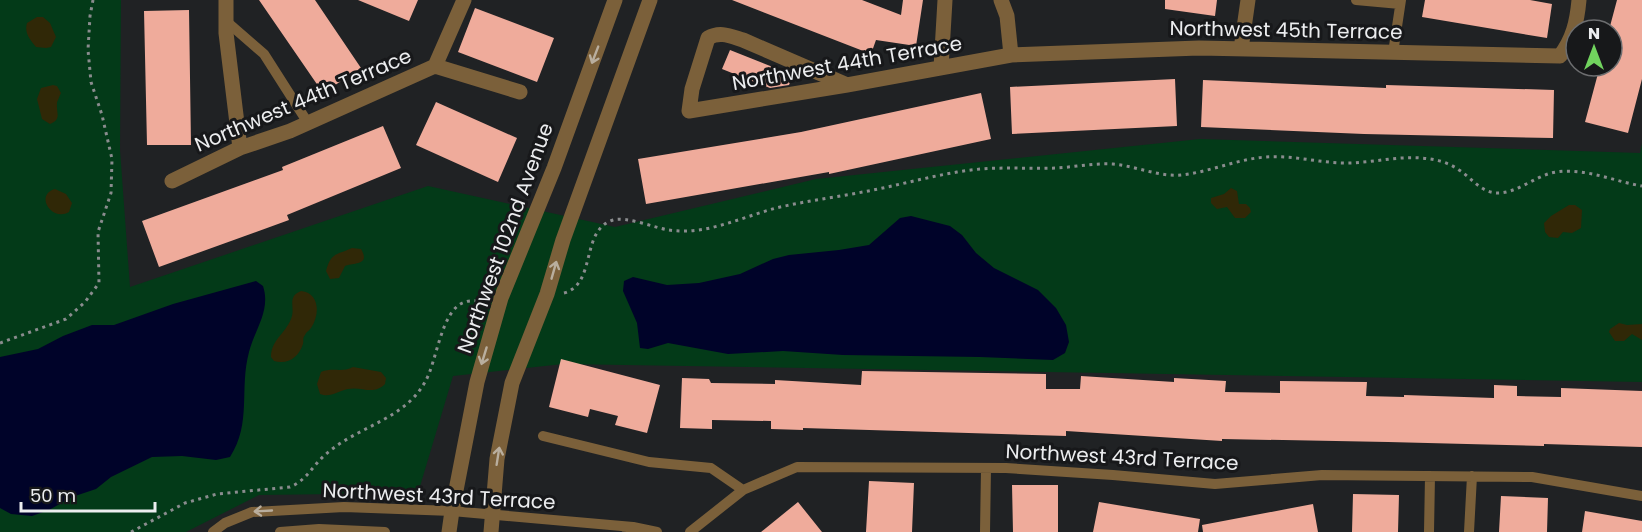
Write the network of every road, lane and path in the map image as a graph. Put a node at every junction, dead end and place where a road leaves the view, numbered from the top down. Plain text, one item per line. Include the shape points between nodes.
1 (93, 0) edge
2 (226, 0) edge
3 (464, 0) edge
4 (615, 0) edge
5 (650, 0) edge
6 (945, 0) edge
7 (1001, 0) edge
8 (1248, 0) edge
9 (1356, 0) edge
10 (1579, 0) edge
11 (1400, 2) edge
12 (226, 21) junction
13 (1241, 49) junction
14 (1393, 53) junction
15 (1011, 55) junction
16 (435, 66) junction
17 (941, 68) junction
18 (847, 85) junction
19 (520, 92) dead end
20 (308, 123) junction
21 (240, 147) junction
22 (172, 182) dead end
23 (1642, 186) edge
24 (547, 294) junction
25 (501, 298) junction
26 (0, 343) edge
27 (543, 436) dead end
28 (986, 468) junction
29 (1430, 476) junction
30 (1472, 476) junction
31 (743, 490) junction
32 (1642, 496) edge
33 (308, 509) junction
34 (452, 511) junction
35 (493, 514) junction
36 (558, 519) junction
37 (633, 527) junction
38 (309, 530) junction
39 (130, 532) edge
40 (213, 532) edge
41 (280, 532) edge
42 (385, 532) edge
43 (449, 532) edge
44 (491, 532) edge
45 (557, 532) edge
46 (617, 532) edge
47 (657, 532) edge
48 (690, 532) edge
49 (985, 532) edge
50 (1429, 532) edge
51 (1469, 532) edge

1 - 26 path via 88,50 91,82 112,159 111,193 98,232 99,283 66,319
2 - 12 street
3 - 16 street
4 -> 25 street, Northwest 102nd Avenue via 554,168
24 -> 5 street
6 - 17 street
7 - 15 street via 1007,16
8 - 13 street
9 - 11 lane
10 - 14 street, Northwest 45th Terrace via 1576,23 1560,56
11 - 14 lane
12 - 20 lane via 264,54
12 - 21 street
13 - 14 street, Northwest 45th Terrace
13 - 15 street, Northwest 45th Terrace
15 - 17 street, Northwest 44th Terrace
16 - 19 street, Northwest 44th Terrace
16 - 20 street, Northwest 44th Terrace
17 - 18 street, Northwest 44th Terrace
18 - 18 street, Northwest 44th Terrace via 689,111 708,38 716,34 743,40
20 - 21 street, Northwest 44th Terrace
21 - 22 street, Northwest 44th Terrace
23 - 24 path via 1575,171 1554,172 1506,192 1488,192 1445,162 1422,158 1344,164 1265,157 1178,176 1097,163 1062,168 978,169 777,208 712,228 672,230 612,220 599,230 591,246 582,281 574,290
35 -> 24 street via 497,459 512,383
25 -> 34 street, Northwest 102nd Avenue via 477,382
25 - 39 path via 465,302 456,307 447,320 434,363 417,396 400,411 327,453 301,483 217,494 185,503
27 - 31 lane via 649,462 711,468
28 - 29 lane, Northwest 43rd Terrace via 1215,484 1322,476
28 - 31 lane, Northwest 43rd Terrace via 797,467
28 - 49 lane
29 - 30 lane, Northwest 43rd Terrace
29 - 50 lane
30 - 32 lane, Northwest 43rd Terrace via 1532,477
30 - 51 lane
31 - 48 lane, Northwest 43rd Terrace
33 - 34 lane, Northwest 43rd Terrace
33 - 38 lane
33 -> 40 lane, Northwest 43rd Terrace via 252,512
34 - 35 lane, Northwest 43rd Terrace
34 - 43 street, Northwest 102nd Avenue
35 - 36 lane, Northwest 43rd Terrace
35 - 44 street
36 - 37 lane, Northwest 43rd Terrace
36 - 45 lane
37 - 46 lane
37 - 47 lane, Northwest 43rd Terrace
38 - 41 lane
38 - 42 lane

